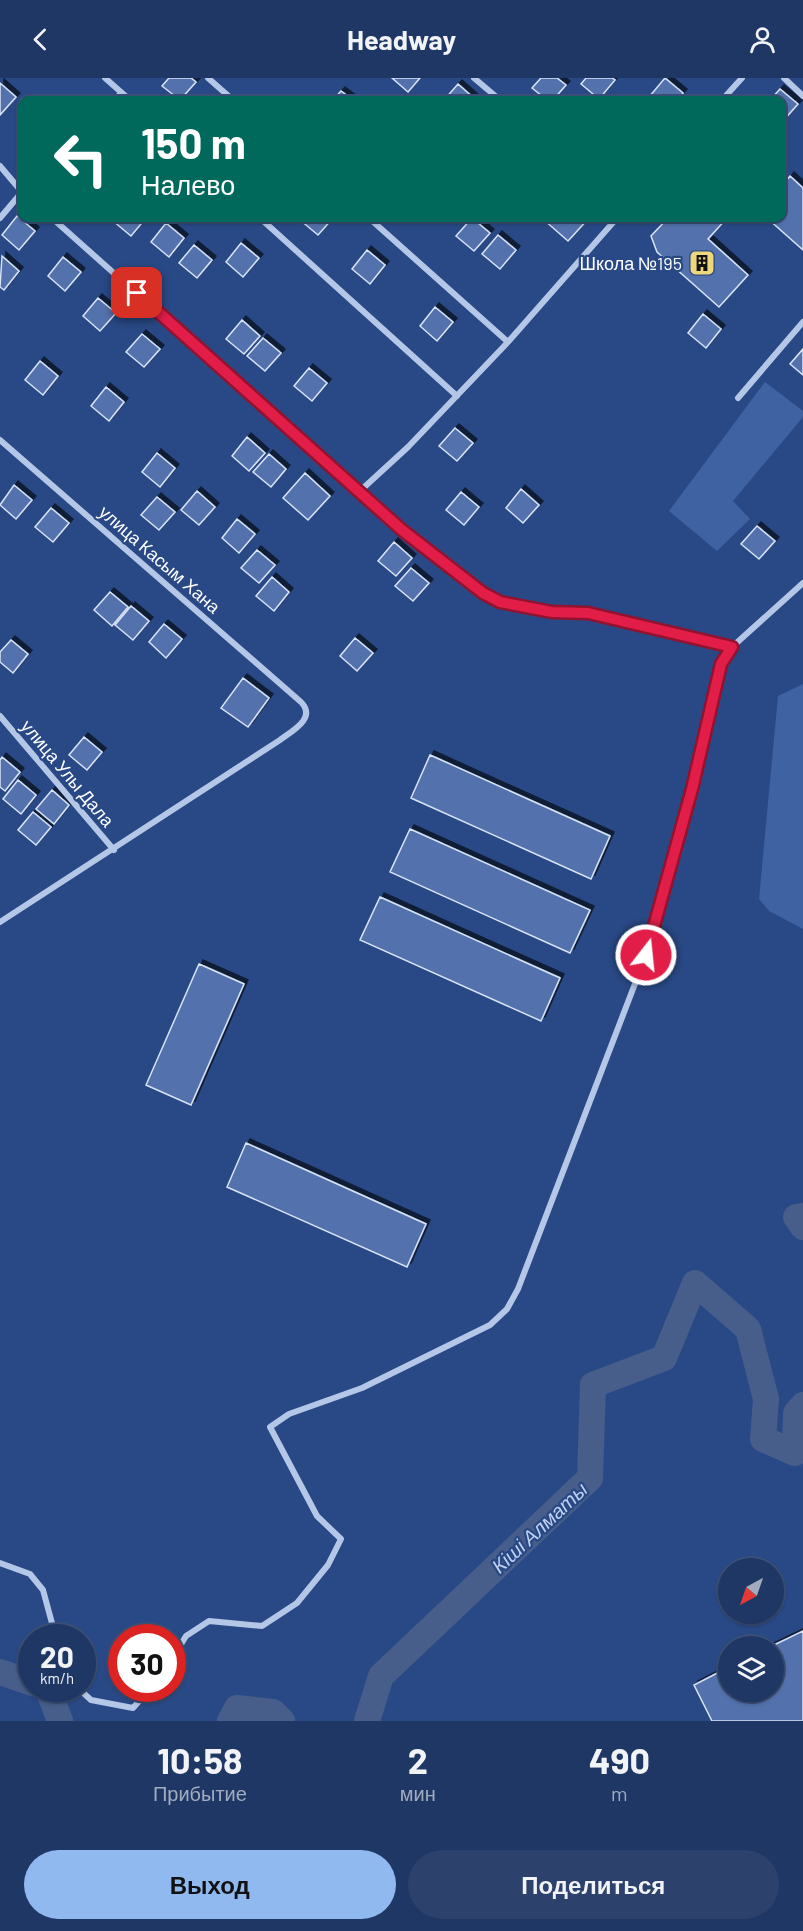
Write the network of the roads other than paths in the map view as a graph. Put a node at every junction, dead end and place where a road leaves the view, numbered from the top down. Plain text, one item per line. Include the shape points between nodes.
1 (105, 78) edge
2 (208, 78) edge
3 (474, 78) edge
4 (742, 78) edge
5 (784, 78) edge
6 (122, 93) junction
7 (118, 96) edge
8 (125, 96) edge
9 (228, 96) edge
10 (495, 96) edge
11 (726, 96) edge
12 (803, 96) edge
13 (0, 166) edge
14 (18, 187) edge
15 (18, 197) edge
16 (0, 218) edge
17 (57, 222) edge
18 (264, 222) edge
19 (373, 222) edge
20 (613, 222) edge
21 (803, 322) edge
22 (508, 342) junction
23 (457, 396) junction
24 (738, 398) dead end
25 (0, 440) edge
26 (360, 491) junction
27 (803, 583) edge
28 (732, 647) junction
29 (0, 716) edge
30 (114, 850) junction
31 (0, 922) edge
32 (0, 1563) edge
33 (52, 1624) edge
34 (186, 1636) edge
35 (96, 1701) edge
36 (138, 1702) edge

1 - 6 street
2 - 9 street
3 - 10 street
4 - 11 street
5 - 12 street
6 - 7 street
6 - 8 street
13 - 14 street
15 - 16 street
17 - 26 street
18 - 23 street
19 - 22 street
20 - 22 street
21 - 24 street
22 - 23 street
23 - 26 street
25 - 30 street, улица Касым Хана via 306,707 307,715 299,727
26 - 28 street via 465,581 500,602 552,612 588,613
27 - 28 street
28 - 34 street via 721,664 692,789 646,955 507,1309 490,1325 362,1388 289,1414 270,1427 317,1516 341,1539 328,1565 297,1603 262,1626 209,1621
29 - 30 street, улица Улы Дала
30 - 31 street
32 - 33 street via 30,1574 43,1590
35 - 36 street via 133,1708

